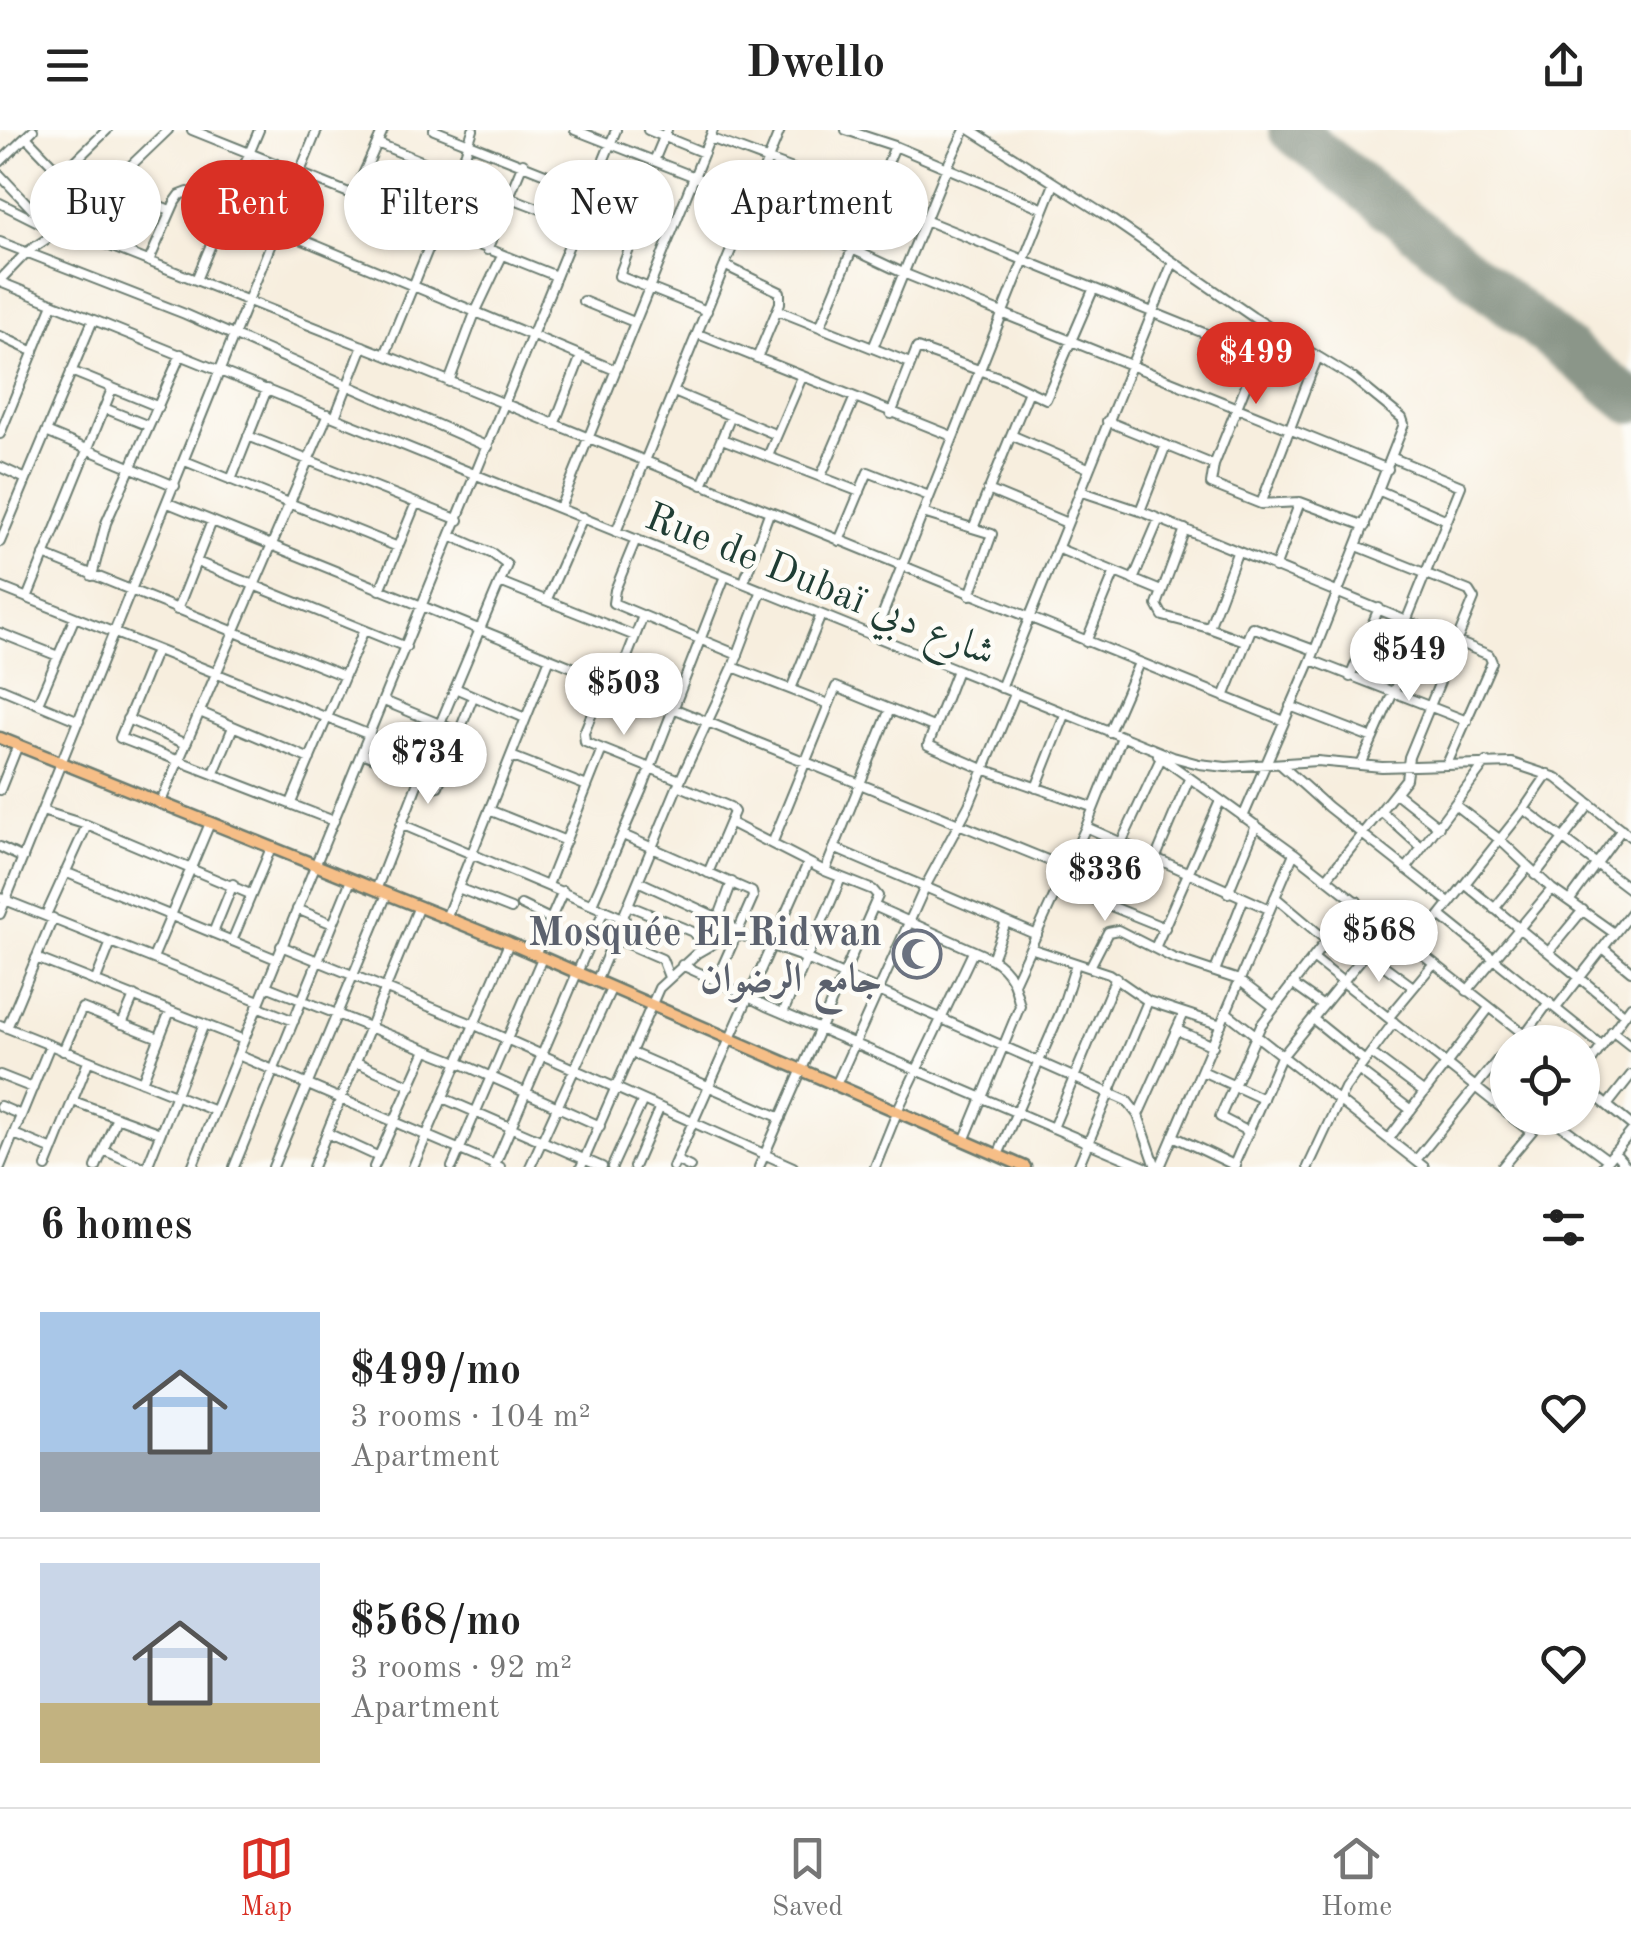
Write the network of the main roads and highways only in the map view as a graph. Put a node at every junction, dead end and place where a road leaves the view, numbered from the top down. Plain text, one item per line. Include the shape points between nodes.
1 (0, 738) edge
2 (1025, 1167) edge

1 - 2 highway via 509,943

